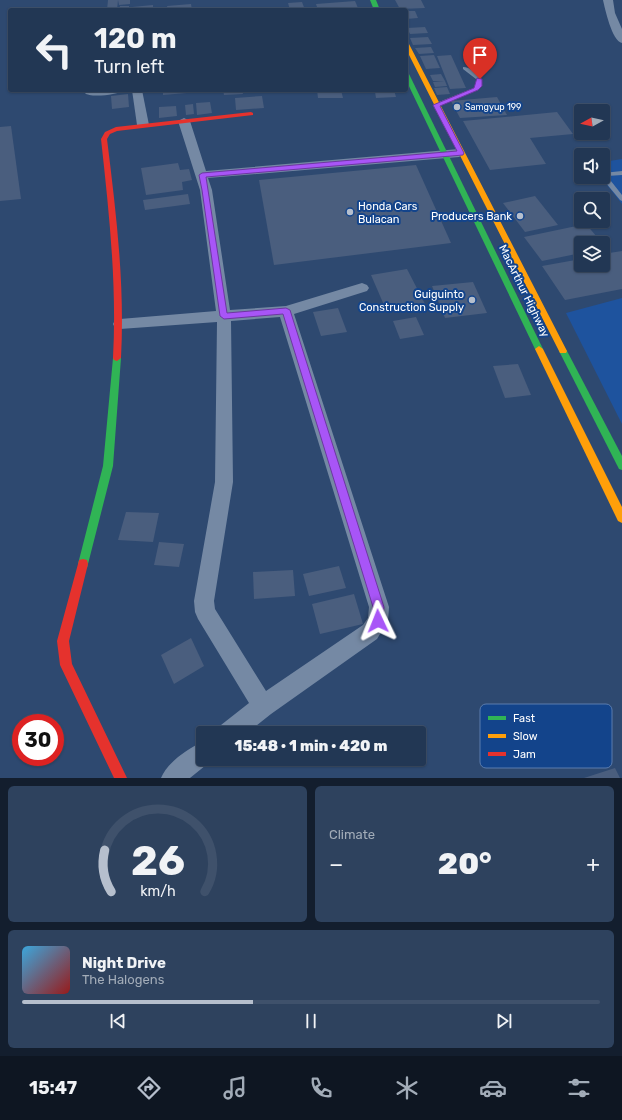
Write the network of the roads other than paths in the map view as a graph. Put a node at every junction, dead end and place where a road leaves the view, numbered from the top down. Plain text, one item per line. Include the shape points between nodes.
1 (608, 0) edge
2 (622, 40) edge
3 (408, 48) edge
4 (465, 68) dead end
5 (408, 78) edge
6 (99, 92) edge
7 (137, 92) edge
8 (90, 93) dead end
9 (436, 105) junction
10 (251, 114) dead end
11 (184, 121) junction
12 (143, 125) junction
13 (461, 153) junction
14 (444, 155) junction
15 (622, 173) edge
16 (202, 175) junction
17 (622, 199) edge
18 (362, 288) dead end
19 (286, 310) junction
20 (224, 316) junction
21 (120, 324) junction
22 (622, 466) edge
23 (622, 518) edge
24 (263, 706) junction
25 (238, 726) edge
26 (196, 759) edge
27 (121, 778) edge
28 (172, 778) edge

1 - 2 street via 610,13
3 - 9 main road, MacArthur Highway
4 - 9 lane via 477,74 480,79 479,86
5 - 14 main road, MacArthur Highway
6 - 8 street
7 - 12 street
9 - 13 main road, MacArthur Highway
10 - 11 main road
11 - 12 main road
11 - 16 street
12 - 21 main road via 116,129 104,139 118,271
13 - 14 street
13 - 22 main road, MacArthur Highway
14 - 16 street
14 - 23 main road, MacArthur Highway
15 - 17 lane via 603,175
16 - 20 street
18 - 19 street
19 - 20 street
19 - 24 street via 379,607 378,621 370,632
20 - 21 street
20 - 24 street via 224,482 204,601 205,612
21 - 27 main road via 108,466 63,641 66,665
24 - 25 street
26 - 28 street

